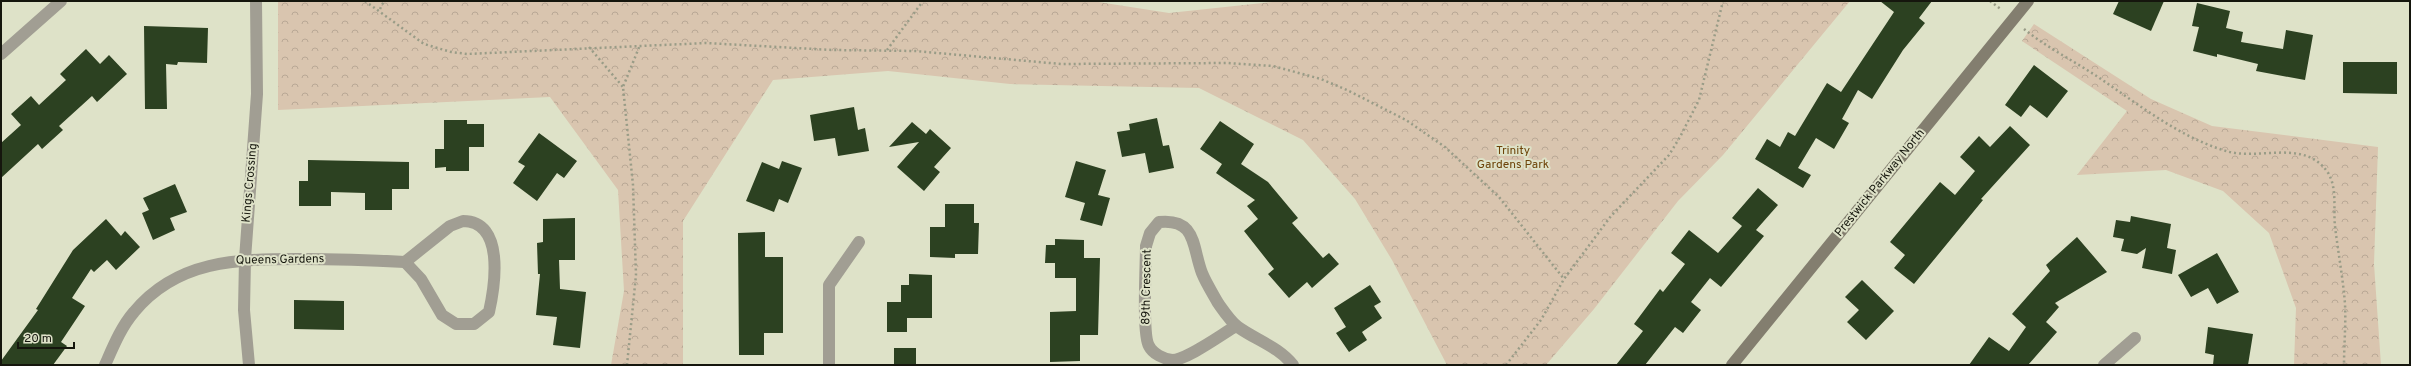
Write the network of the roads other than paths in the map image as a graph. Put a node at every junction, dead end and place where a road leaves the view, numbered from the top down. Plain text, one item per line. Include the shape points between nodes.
1 (61, 1) edge
2 (256, 1) edge
3 (2028, 1) edge
4 (1, 54) edge
5 (859, 242) dead end
6 (245, 259) junction
7 (405, 262) junction
8 (1236, 326) junction
9 (2135, 338) dead end
10 (105, 365) edge
11 (249, 365) edge
12 (829, 365) edge
13 (1293, 365) edge
14 (1732, 365) edge
15 (2104, 365) edge

1 - 4 street
2 - 6 street, Kings Crossing via 257,94
3 - 14 street, Prestwick Parkway North
5 - 12 street via 829,285
6 - 7 street, Queens Gardens
6 - 10 street, Queens Gardens via 211,264 182,275 157,290 134,312 118,337
6 - 11 street, Kings Crossing via 244,310
7 - 7 street via 421,279 442,315 456,324 474,324 489,312 495,283 491,239 484,228 471,221 450,226
8 - 8 street, 89th Crescent via 1187,355 1172,360 1159,356 1148,346 1146,246 1150,233 1159,222 1173,221 1186,228 1202,273 1219,304
8 - 13 street, 89th Crescent via 1273,348
9 - 15 street

